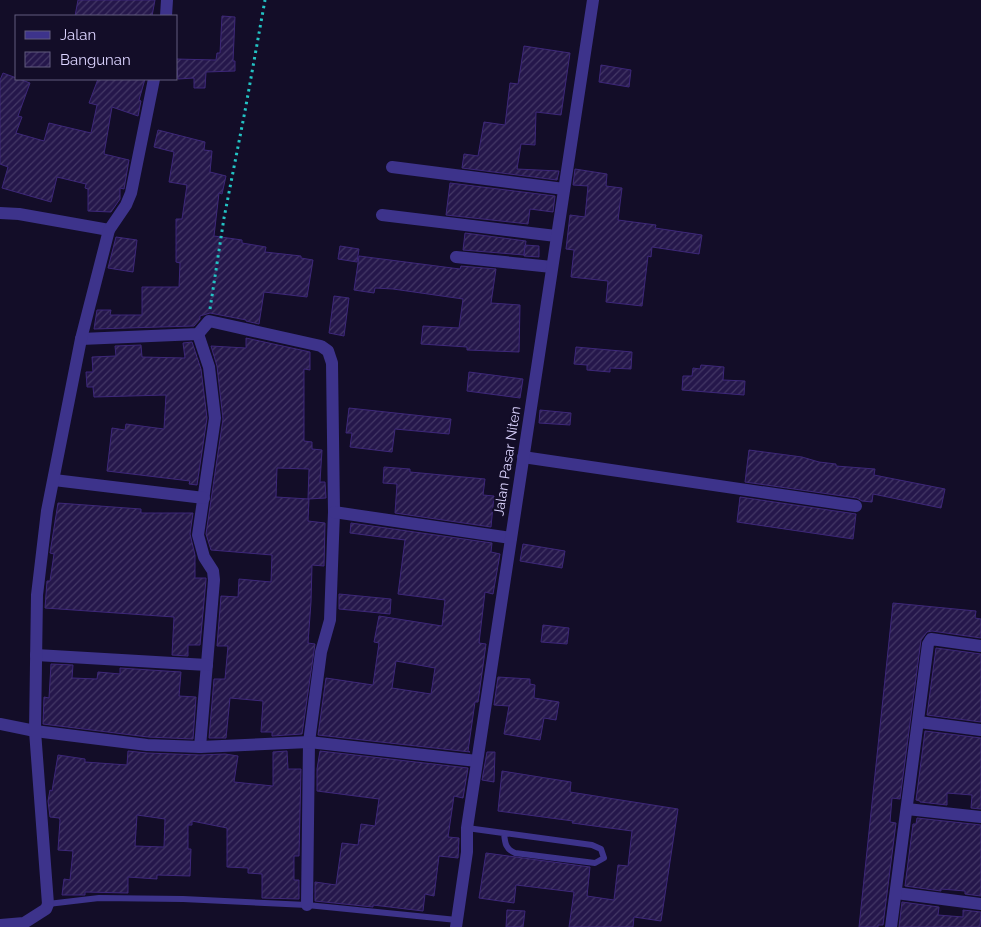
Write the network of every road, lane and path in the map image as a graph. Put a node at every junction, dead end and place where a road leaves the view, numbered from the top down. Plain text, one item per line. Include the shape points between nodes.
1 (167, 0) edge
2 (265, 0) edge
3 (593, 0) edge
4 (166, 15) edge
5 (154, 80) edge
6 (392, 167) dead end
7 (564, 189) junction
8 (0, 214) edge
9 (382, 215) dead end
10 (109, 230) junction
11 (556, 236) junction
12 (456, 257) dead end
13 (552, 267) junction
14 (209, 321) junction
15 (198, 334) junction
16 (81, 339) junction
17 (523, 457) junction
18 (54, 480) junction
19 (204, 498) junction
20 (856, 506) dead end
21 (334, 512) junction
22 (511, 538) junction
23 (981, 646) edge
24 (36, 655) junction
25 (207, 665) junction
26 (919, 722) junction
27 (0, 724) edge
28 (981, 730) edge
29 (35, 731) junction
30 (309, 742) junction
31 (200, 747) junction
32 (477, 761) junction
33 (907, 809) junction
34 (981, 817) edge
35 (467, 828) junction
36 (504, 833) junction
37 (896, 893) junction
38 (981, 904) edge
39 (307, 905) junction
40 (47, 906) junction
41 (27, 922) edge
42 (457, 923) edge
43 (0, 925) edge
44 (892, 927) edge

1 - 4 street
2 - 14 path via 224,218
3 - 7 street, Jalan Pasar Niten
5 - 10 street via 130,193
6 - 7 street
7 - 11 street, Jalan Pasar Niten
8 - 10 street via 19,214
9 - 11 street
10 - 16 street
11 - 13 street, Jalan Pasar Niten
12 - 13 street
13 - 17 street, Jalan Pasar Niten
14 - 15 street
14 - 21 street via 321,346 328,351 332,363
15 - 16 street
15 - 19 street via 209,367 215,418
16 - 18 street
17 - 20 street
17 - 22 street, Jalan Pasar Niten
18 - 19 street
18 - 24 street via 37,595
19 - 25 street via 198,535 214,580
21 - 22 street
21 - 30 street via 330,620 320,652
22 - 32 street, Jalan Pasar Niten
23 - 26 street via 929,641
24 - 25 street
24 - 29 street
25 - 31 street
26 - 28 street
26 - 33 street
27 - 29 street
29 - 31 street via 147,745
29 - 40 street
30 - 31 street
30 - 32 street
30 - 39 street
32 - 35 street, Jalan Pasar Niten
33 - 34 street
33 - 37 street
35 - 36 lane
35 - 42 street, Jalan Pasar Niten via 467,852
36 - 36 lane via 592,845 601,849 604,858 595,863 515,853 506,845
37 - 38 street
37 - 44 street
39 - 40 lane via 99,898
39 - 42 lane
40 - 41 street
41 - 43 street

